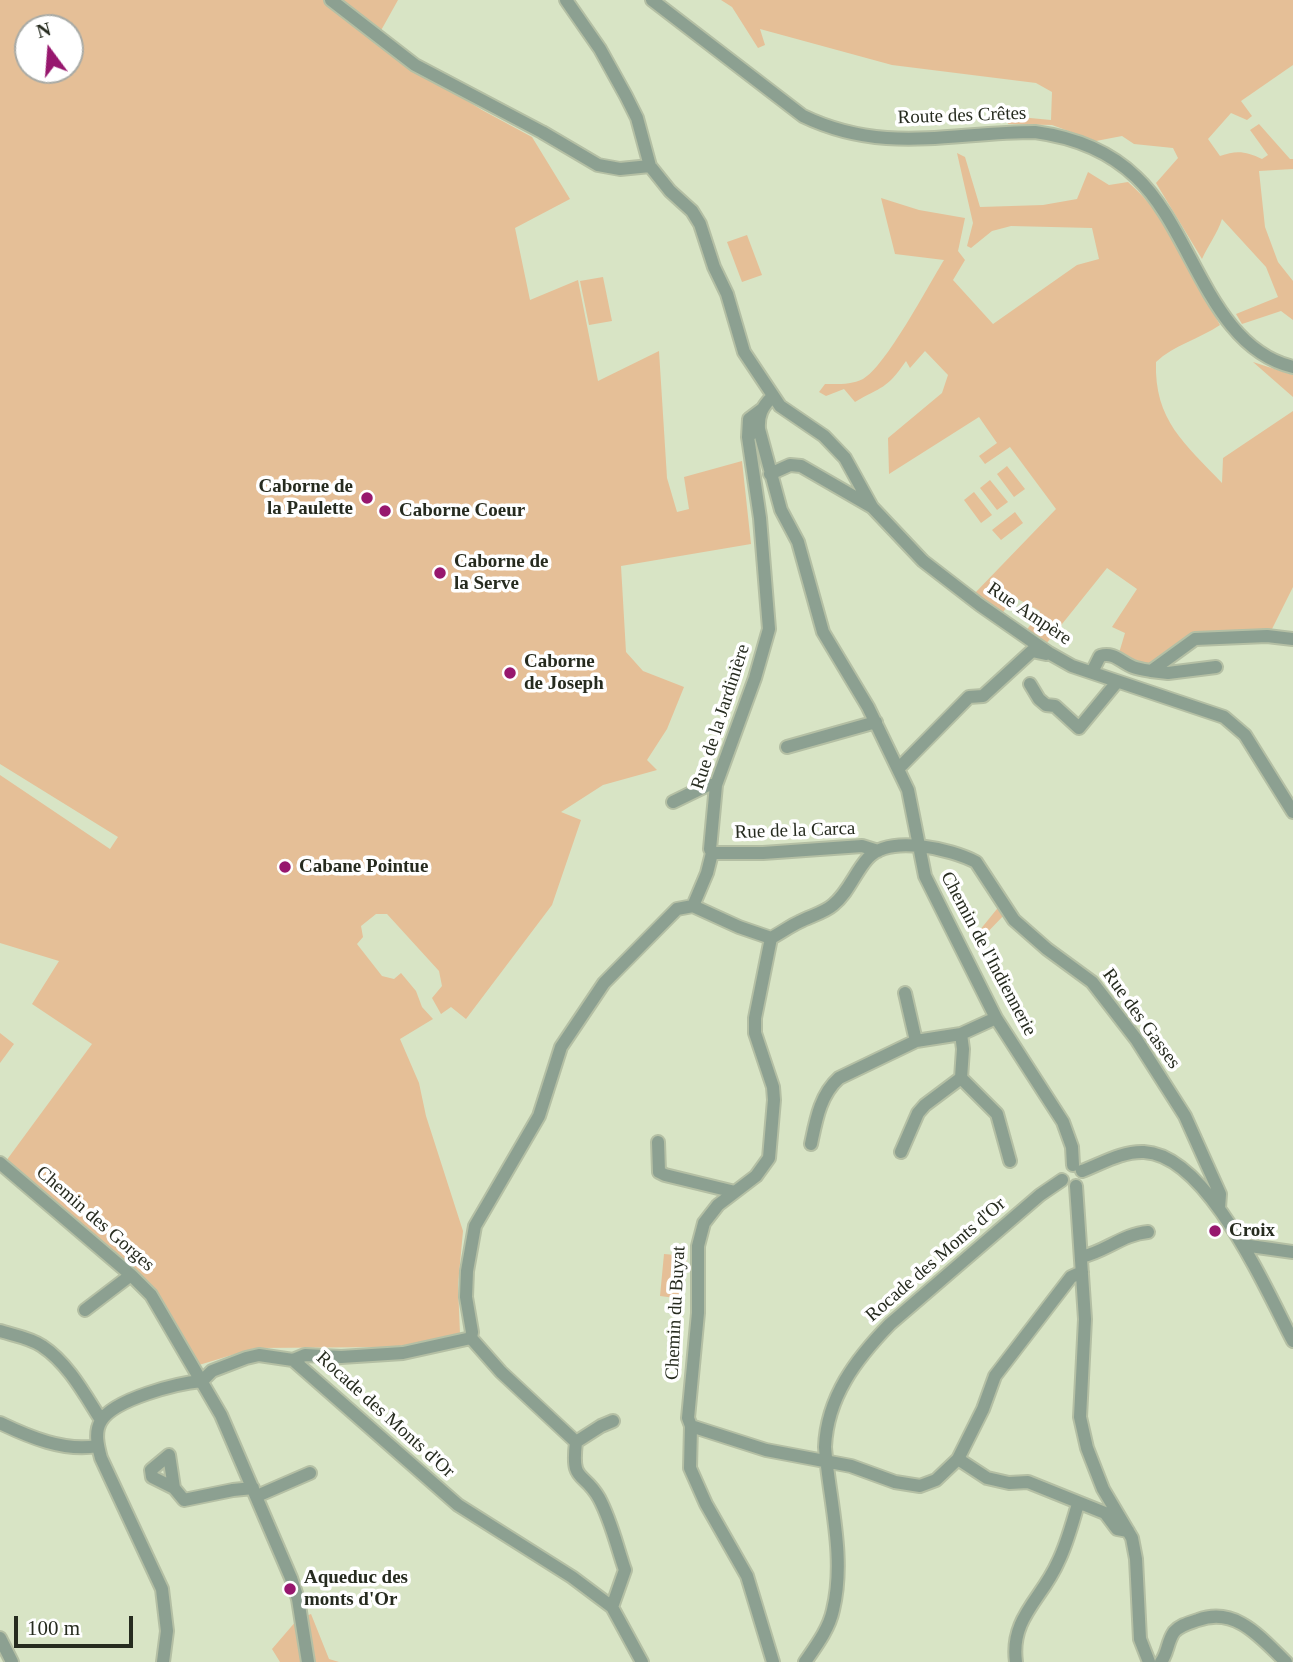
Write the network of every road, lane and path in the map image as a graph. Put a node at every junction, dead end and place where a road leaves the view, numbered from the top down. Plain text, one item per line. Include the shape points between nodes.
1 (331, 0) edge
2 (583, 0) edge
3 (652, 0) edge
4 (568, 1) edge
5 (650, 166) junction
6 (1293, 367) edge
7 (772, 397) junction
8 (761, 410) junction
9 (759, 429) junction
10 (748, 437) junction
11 (770, 474) junction
12 (872, 507) junction
13 (1293, 639) edge
14 (1049, 653) junction
15 (1216, 667) dead end
16 (1151, 671) junction
17 (1092, 672) junction
18 (1117, 682) junction
19 (1030, 684) dead end
20 (876, 722) junction
21 (787, 747) dead end
22 (897, 767) junction
23 (716, 785) junction
24 (673, 802) dead end
25 (1293, 812) edge
26 (918, 846) junction
27 (878, 851) junction
28 (712, 853) junction
29 (693, 906) junction
30 (771, 938) junction
31 (905, 993) dead end
32 (996, 1018) junction
33 (961, 1034) junction
34 (916, 1041) junction
35 (961, 1078) junction
36 (658, 1142) dead end
37 (811, 1144) dead end
38 (901, 1152) dead end
39 (1010, 1161) dead end
40 (0, 1163) edge
41 (1077, 1168) junction
42 (1062, 1180) junction
43 (1076, 1186) junction
44 (735, 1192) junction
45 (1219, 1208) junction
46 (1148, 1232) dead end
47 (1243, 1245) junction
48 (1293, 1252) edge
49 (1081, 1257) junction
50 (1082, 1272) junction
51 (131, 1275) junction
52 (85, 1310) dead end
53 (0, 1331) edge
54 (471, 1338) junction
55 (1293, 1340) edge
56 (293, 1360) junction
57 (202, 1381) junction
58 (101, 1420) junction
59 (613, 1421) dead end
60 (0, 1423) edge
61 (691, 1426) junction
62 (576, 1442) junction
63 (97, 1446) junction
64 (958, 1459) junction
65 (827, 1463) junction
66 (310, 1473) dead end
67 (247, 1474) junction
68 (174, 1488) dead end
69 (233, 1490) junction
70 (255, 1492) junction
71 (1078, 1504) junction
72 (1128, 1531) junction
73 (612, 1607) junction
74 (0, 1638) edge
75 (164, 1660) edge
76 (12, 1662) edge
77 (309, 1662) edge
78 (642, 1662) edge
79 (773, 1662) edge
80 (805, 1662) edge
81 (1016, 1662) edge
82 (1149, 1662) edge
83 (1161, 1662) edge
84 (1286, 1662) edge

1 - 5 street via 415,65 598,164 620,169
2 - 4 street
3 - 6 street, Route des Crêtes via 803,116 823,126 908,140 1035,132 1091,146 1124,166 1149,191 1237,332 1264,354
4 - 5 street via 637,118
5 - 7 street, Rue Ampère via 700,224 744,352
7 - 8 street
7 - 12 street, Rue Ampère via 845,458
8 - 9 street, Chemin de l'Indiennerie
8 - 10 street via 749,419
9 - 10 street
9 - 11 street, Chemin de l'Indiennerie
10 - 23 street, Rue de la Jardinière via 769,629
11 - 12 street via 790,465 801,466
11 - 20 street, Chemin de l'Indiennerie via 781,510 798,542 823,632
12 - 14 street, Rue Ampère via 923,561
13 - 16 street via 1195,639
14 - 17 street, Rue Ampère
14 - 22 street via 1032,651 983,696 969,696
15 - 16 street
16 - 17 street via 1107,654 1100,656
17 - 18 street, Rue Ampère
18 - 19 street via 1079,728 1055,706 1039,699
18 - 25 street, Rue Ampère via 1224,717 1245,735
20 - 21 street
20 - 22 street, Chemin de l'Indiennerie
22 - 26 street, Chemin de l'Indiennerie via 912,807
23 - 24 street
23 - 28 street, Rue de la Jardinière
26 - 27 street via 902,844
26 - 32 street, Chemin de l'Indiennerie via 925,876
26 - 45 street, Rue des Gasses via 976,862 1014,920 1092,982 1136,1039 1185,1116 1220,1194
27 - 28 street, Rue de la Carca via 862,846
27 - 30 street via 832,906
28 - 29 street, Rue de la Jardinière
29 - 30 street
29 - 54 street via 677,909 645,939 604,983 561,1047 540,1116 475,1226 466,1297
30 - 44 street, Chemin du Buyat via 755,1018 755,1033 773,1087 769,1158 756,1176
31 - 34 street
32 - 33 street
32 - 41 street, Chemin de l'Indiennerie via 1063,1122
33 - 34 street
33 - 35 street
34 - 37 street via 831,1085 818,1110
35 - 38 street via 918,1113
35 - 39 street via 998,1114
36 - 44 street via 659,1172
40 - 51 street, Chemin des Gorges
41 - 42 street via 1064,1170
41 - 43 street via 1083,1178
41 - 45 street via 1132,1153 1163,1156 1186,1172
42 - 43 street via 1069,1187
42 - 65 street, Rocade des Monts d'Or via 940,1279 873,1342 831,1406
43 - 49 street
44 - 61 street, Chemin du Buyat via 704,1223 698,1246
45 - 47 street
46 - 49 street via 1132,1234
47 - 48 street
47 - 55 street
49 - 50 street
50 - 64 street via 1071,1277 995,1376
50 - 72 street via 1085,1319 1080,1417 1102,1489
51 - 52 street
51 - 57 street, Chemin des Gorges via 151,1295
53 - 58 street via 49,1351
54 - 56 street via 403,1353 305,1355
54 - 62 street via 500,1372
56 - 57 street, Rocade des Monts d'Or via 259,1355 246,1358 212,1371
56 - 73 street, Rocade des Monts d'Or via 458,1505
57 - 58 street, Rocade des Monts d'Or via 183,1382 116,1406
57 - 67 street, Chemin des Gorges
58 - 63 street
59 - 62 street
60 - 63 street via 80,1449
61 - 65 street
61 - 79 street, Chemin du Buyat via 690,1468 747,1577
62 - 73 street via 578,1475 598,1497 625,1570
63 - 75 street via 162,1589 167,1631
64 - 65 street via 936,1480 920,1486
64 - 71 street via 987,1478 1028,1482
65 - 80 street, Rocade des Monts d'Or via 838,1571 833,1610
66 - 70 street
67 - 69 street
67 - 70 street, Chemin des Gorges
68 - 69 street via 184,1500
69 - 70 street
70 - 77 street, Chemin des Gorges via 298,1599
71 - 72 street via 1105,1513 1117,1529
71 - 81 street via 1057,1565 1017,1629
72 - 82 street via 1136,1559 1140,1639
73 - 78 street, Rocade des Monts d'Or
74 - 76 street
83 - 84 street via 1180,1627 1208,1616 1222,1616 1255,1631

